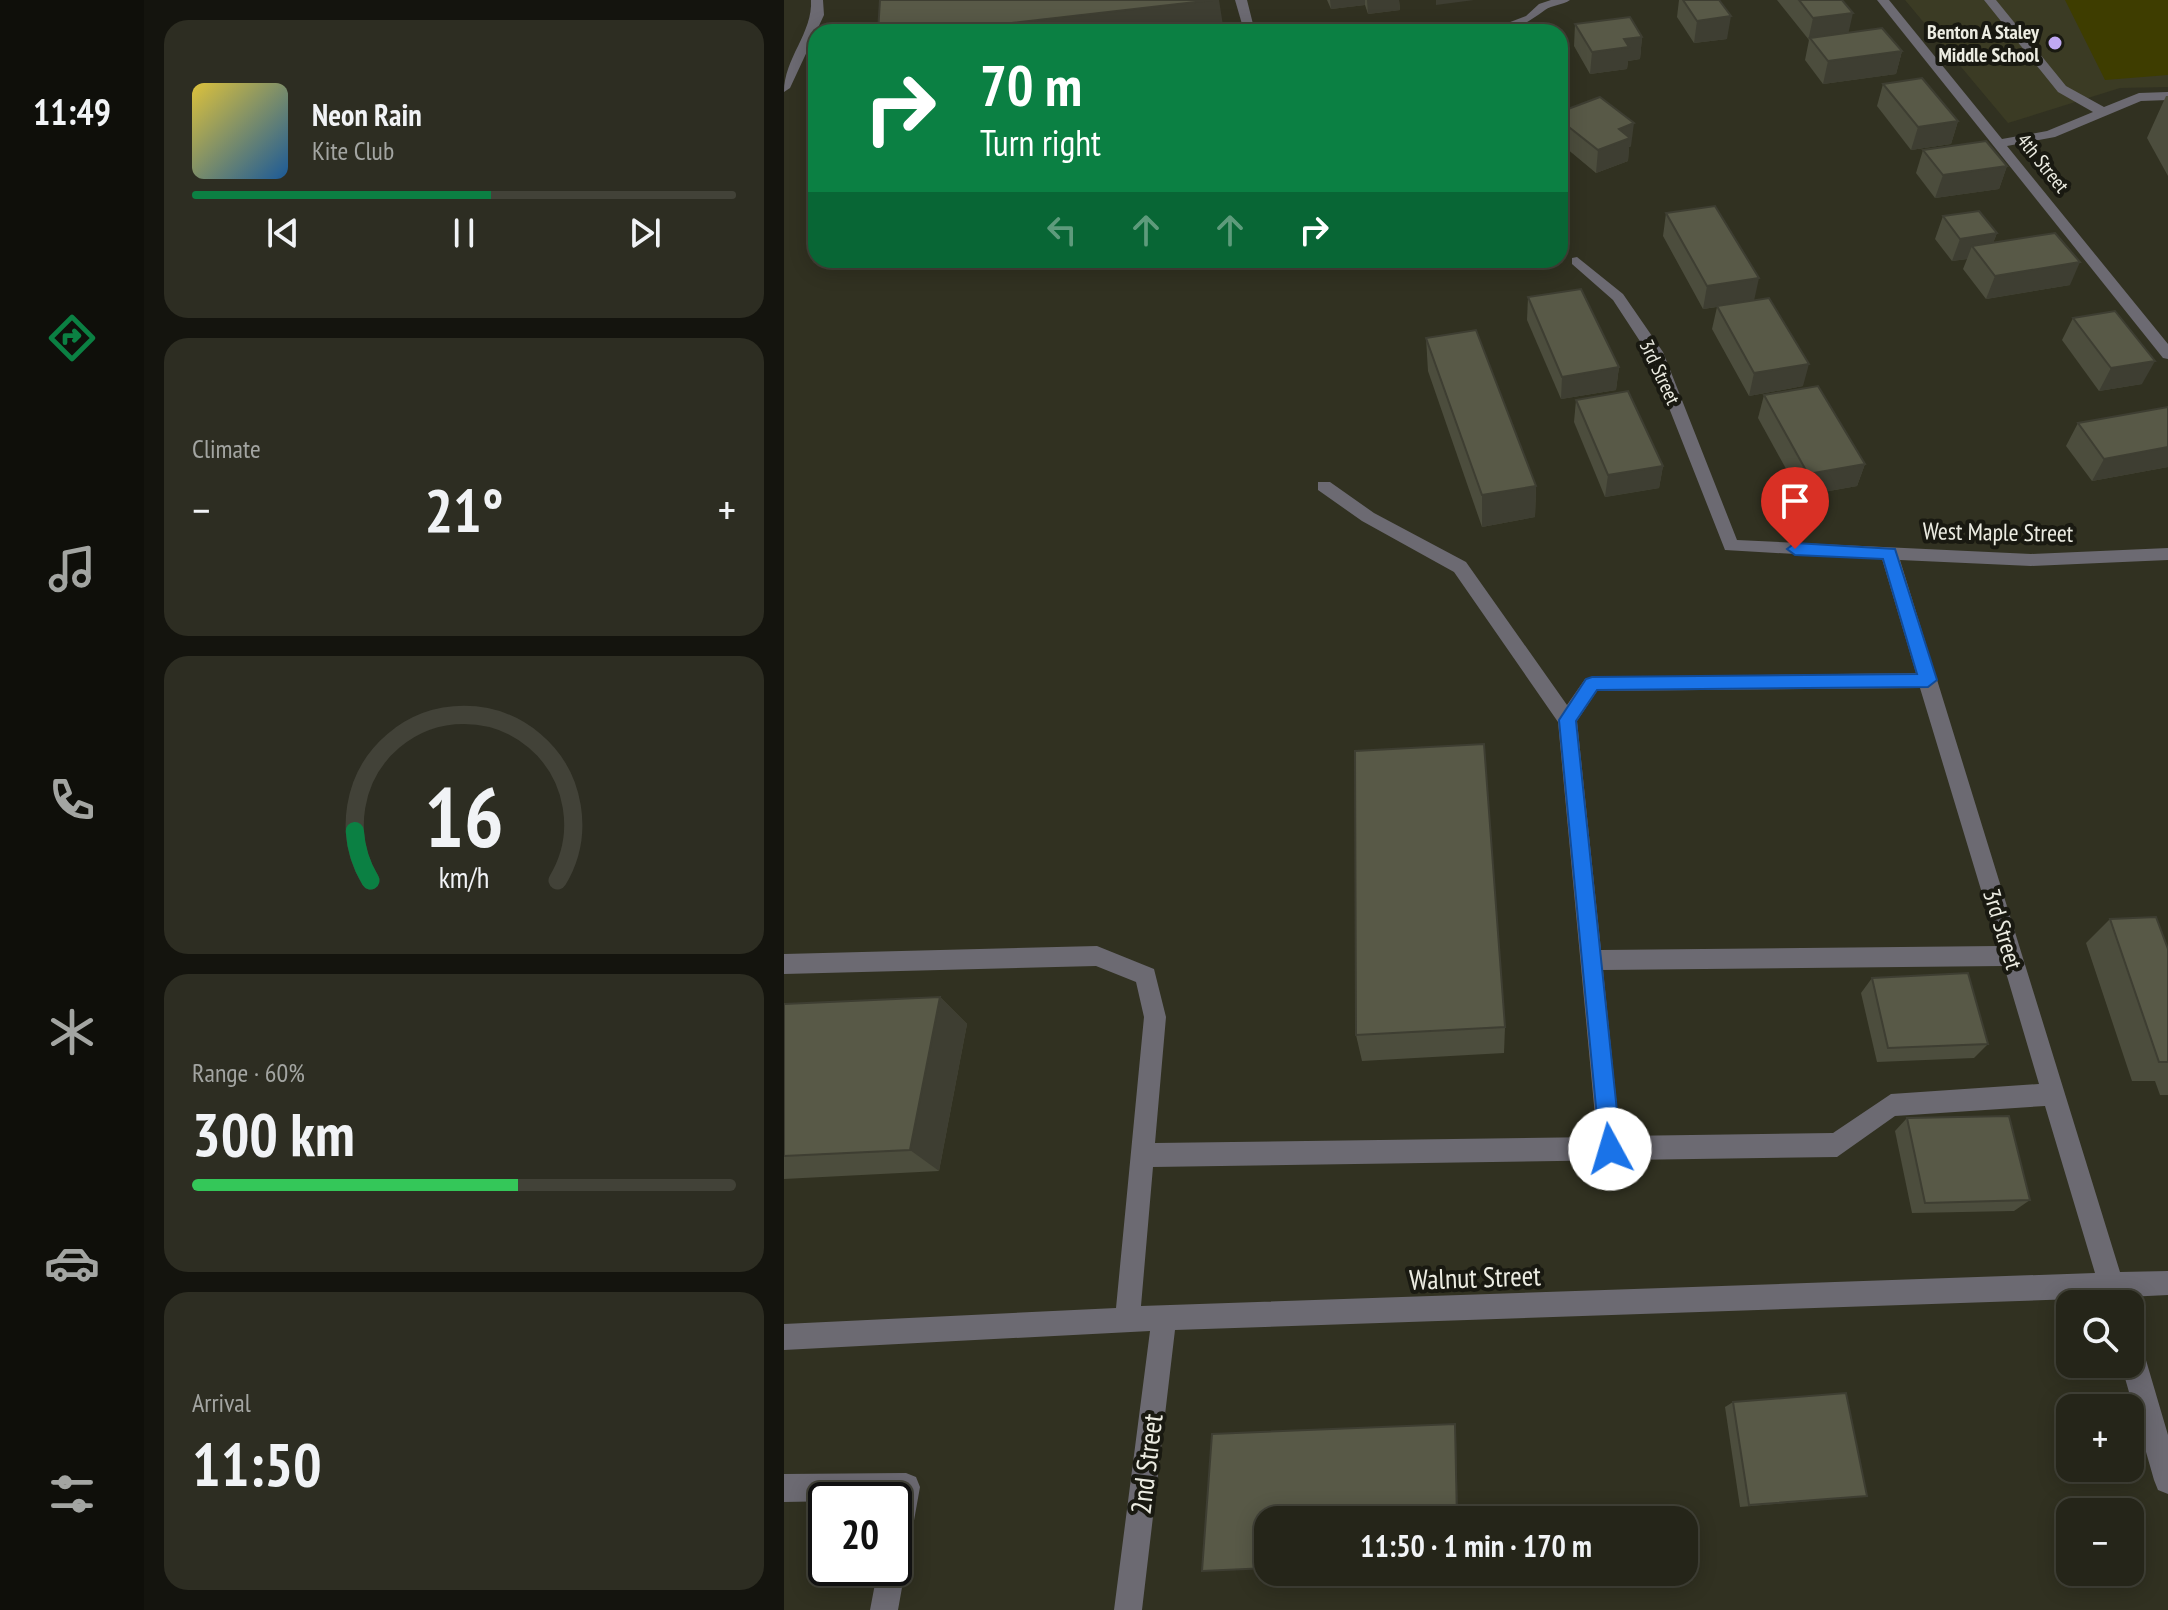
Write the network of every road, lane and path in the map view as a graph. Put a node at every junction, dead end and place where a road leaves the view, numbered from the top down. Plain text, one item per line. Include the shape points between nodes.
1 (817, 0) edge
2 (1241, 0) edge
3 (1564, 0) edge
4 (1883, 0) edge
5 (1990, 0) edge
6 (1540, 3) edge
7 (814, 24) edge
8 (1248, 24) edge
9 (1515, 24) edge
10 (808, 36) edge
11 (784, 88) edge
12 (2168, 96) edge
13 (2103, 112) junction
14 (2002, 143) junction
15 (1577, 261) dead end
16 (2168, 354) edge
17 (1324, 486) dead end
18 (1731, 546) joint
19 (1889, 553) junction
20 (2168, 554) edge
21 (1928, 680) junction
22 (1567, 720) junction
23 (2011, 956) junction
24 (1591, 960) junction
25 (784, 964) edge
26 (2053, 1094) junction
27 (1610, 1149) junction
28 (1143, 1155) junction
29 (2168, 1283) edge
30 (2113, 1290) edge
31 (2134, 1290) edge
32 (2056, 1295) edge
33 (1164, 1318) junction
34 (1127, 1320) junction
35 (784, 1337) edge
36 (2138, 1378) edge
37 (2168, 1480) edge
38 (784, 1488) edge
39 (808, 1488) edge
40 (889, 1586) edge
41 (884, 1610) edge
42 (1128, 1610) edge

1 - 7 street
2 - 8 street
3 - 6 street
4 - 14 street, 4th Street
5 - 13 street via 2062,89
6 - 9 street via 1530,19
10 - 11 street
12 - 13 street via 2139,97
13 - 14 street via 2038,138
14 - 16 street, 4th Street
15 - 18 street, 3rd Street via 1618,297 1655,352
17 - 22 street via 1368,517 1460,567
18 - 19 street, West Maple Street
19 - 20 street, West Maple Street via 2031,560
19 - 21 street, 3rd Street
21 - 22 street via 1592,684
21 - 23 street, 3rd Street
22 - 24 street
23 - 24 street
23 - 26 street, 3rd Street
24 - 27 street
25 - 28 street via 1097,956 1146,976 1155,1017
26 - 27 street via 1891,1105 1837,1145
26 - 30 street, 3rd Street
27 - 28 street
28 - 34 street
29 - 31 street, Walnut Street
32 - 33 street, Walnut Street
33 - 34 street, Walnut Street
33 - 42 street, 2nd Street
34 - 35 street, Walnut Street
36 - 37 street
38 - 39 street
40 - 41 street

